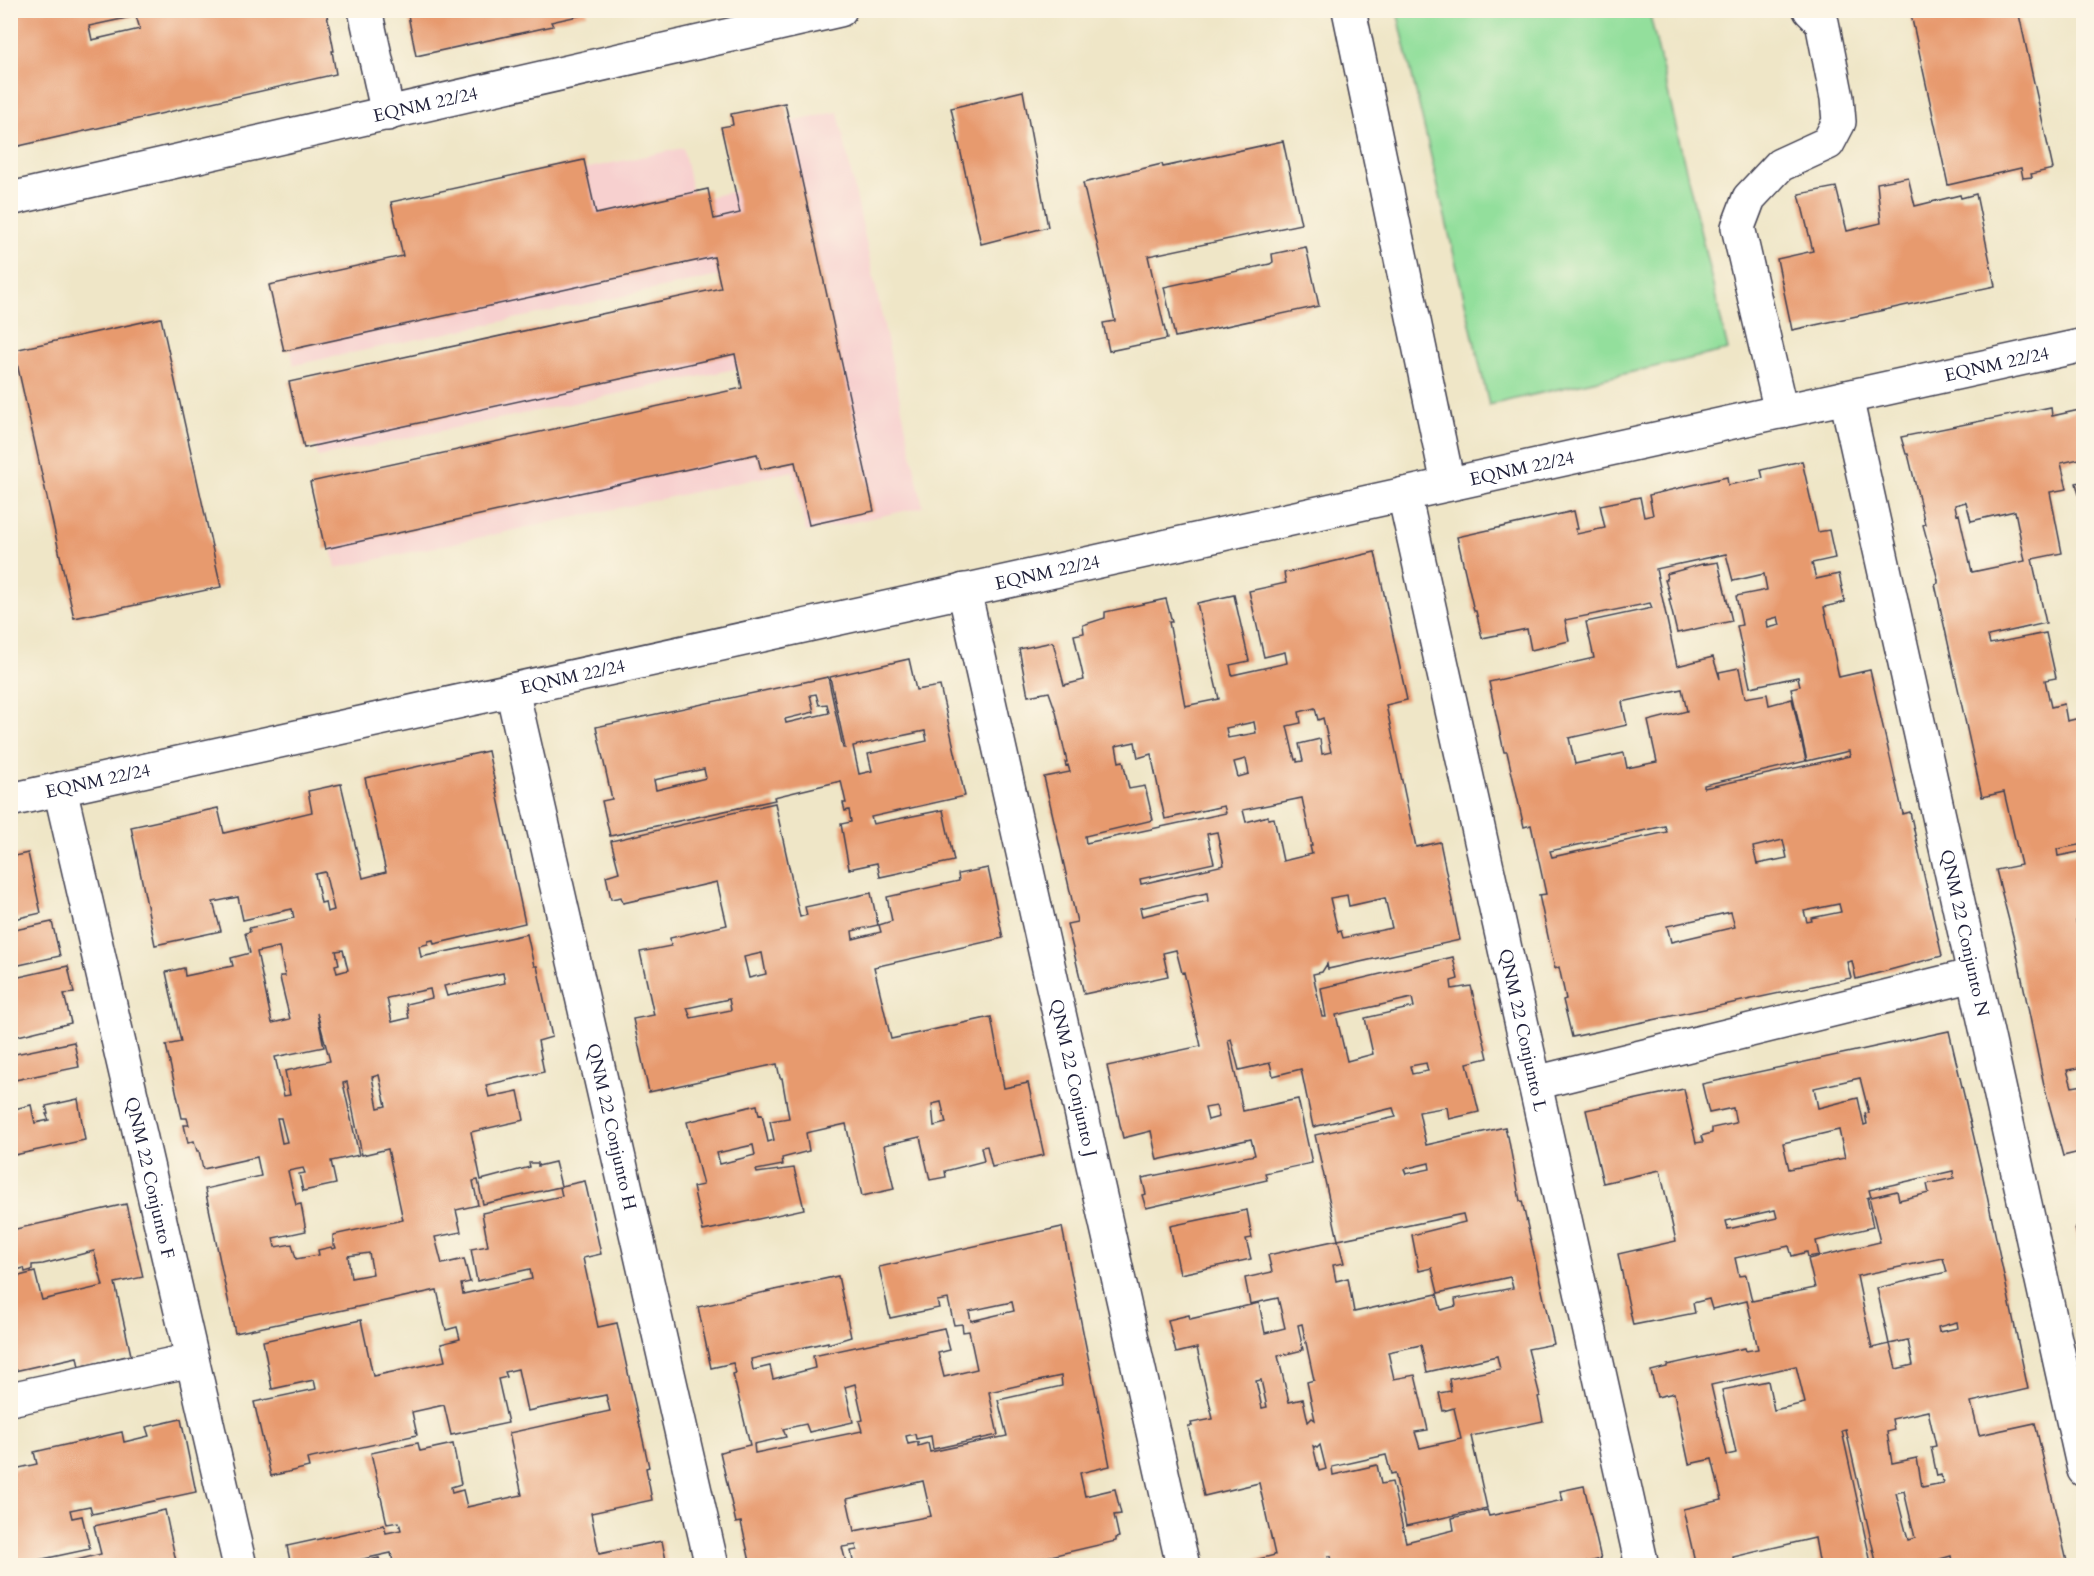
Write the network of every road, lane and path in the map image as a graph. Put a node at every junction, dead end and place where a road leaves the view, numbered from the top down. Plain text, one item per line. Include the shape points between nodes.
1 (365, 10) edge
2 (1349, 10) edge
3 (1810, 10) edge
4 (834, 11) edge
5 (388, 114) junction
6 (10, 199) edge
7 (2084, 345) edge
8 (1846, 397) junction
9 (1781, 412) junction
10 (1448, 484) junction
11 (1404, 494) junction
12 (964, 590) junction
13 (512, 690) junction
14 (60, 789) junction
15 (10, 800) edge
16 (1974, 975) junction
17 (1535, 1083) junction
18 (192, 1360) junction
19 (10, 1399) edge
20 (2084, 1470) edge
21 (240, 1566) edge
22 (712, 1566) edge
23 (1182, 1566) edge
24 (1641, 1566) edge

1 - 5 street
2 - 10 street
3 - 9 street via 1822,22 1839,122 1828,143 1780,165 1764,181 1749,198 1738,227
4 - 5 street, EQNM 22/24
5 - 6 street, EQNM 22/24
7 - 8 street, EQNM 22/24
8 - 9 street, EQNM 22/24
8 - 16 street, QNM 22 Conjunto N
9 - 10 street, EQNM 22/24
10 - 11 street, EQNM 22/24
11 - 12 street, EQNM 22/24
11 - 17 street, QNM 22 Conjunto L
12 - 13 street, EQNM 22/24
12 - 23 street, QNM 22 Conjunto J
13 - 14 street, EQNM 22/24
13 - 22 street, QNM 22 Conjunto H
14 - 15 street, EQNM 22/24
14 - 18 street, QNM 22 Conjunto F
16 - 17 street
16 - 20 street, QNM 22 Conjunto N
17 - 24 street, QNM 22 Conjunto L
18 - 19 street
18 - 21 street, QNM 22 Conjunto F

